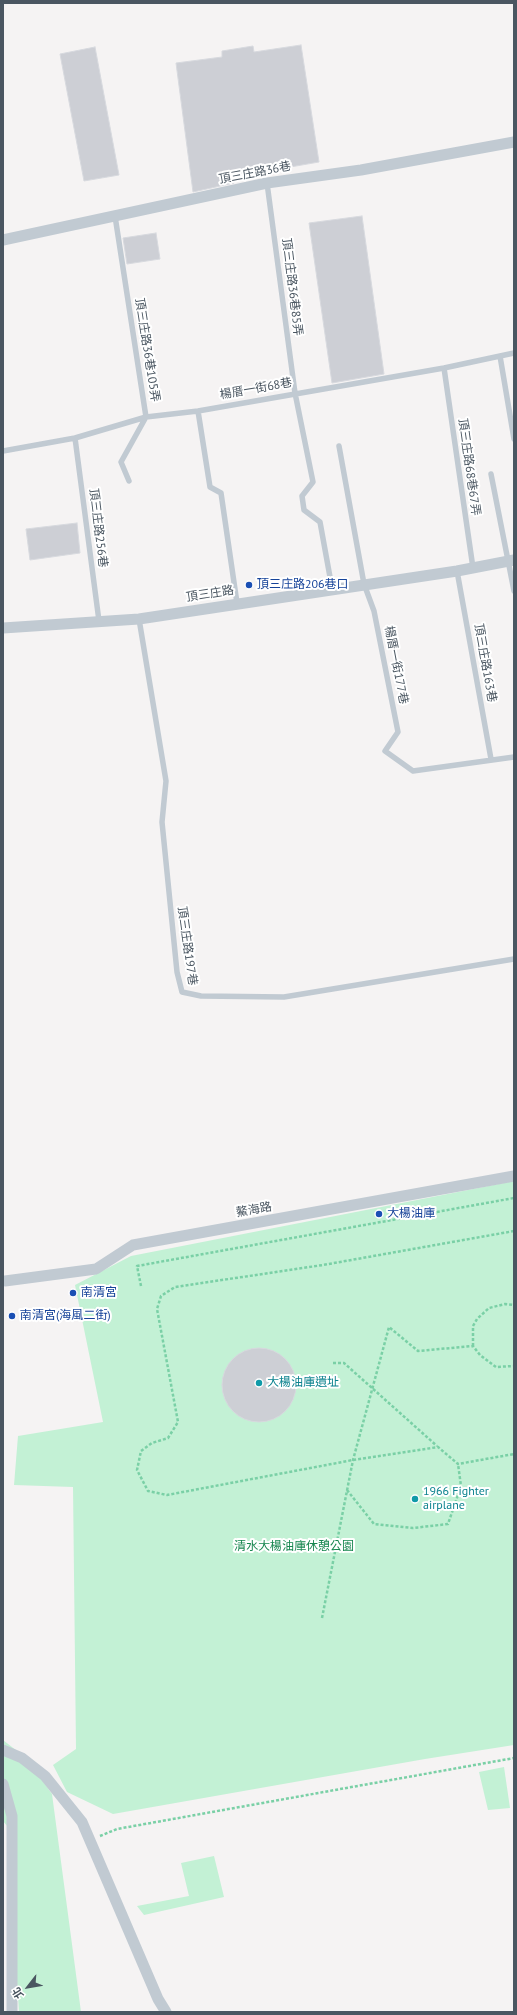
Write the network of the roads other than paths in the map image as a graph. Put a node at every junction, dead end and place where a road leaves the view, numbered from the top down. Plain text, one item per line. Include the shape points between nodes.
1 (514, 142) edge
2 (267, 183) junction
3 (115, 216) junction
4 (3, 240) edge
5 (514, 353) edge
6 (500, 356) junction
7 (444, 368) junction
8 (295, 393) junction
9 (198, 411) junction
10 (146, 417) junction
11 (75, 438) junction
12 (514, 439) edge
13 (339, 446) dead end
14 (3, 451) edge
15 (491, 474) dead end
16 (129, 481) dead end
17 (511, 561) edge
18 (473, 568) junction
19 (457, 571) junction
20 (364, 584) junction
21 (332, 588) junction
22 (514, 591) edge
23 (237, 603) junction
24 (139, 619) junction
25 (99, 622) junction
26 (3, 628) edge
27 (514, 757) edge
28 (491, 759) junction
29 (514, 959) edge
30 (514, 1176) edge
31 (3, 1281) edge
32 (3, 1750) edge
33 (3, 1784) edge
34 (12, 2012) edge
35 (166, 2012) edge

1 - 2 street, 頂三庄路36巷 via 361,170
2 - 3 street, 頂三庄路36巷
2 - 8 lane, 頂三庄路36巷85弄
3 - 4 street, 頂三庄路36巷
3 - 10 lane, 頂三庄路36巷105弄
5 - 6 lane, 楊厝一街68巷
6 - 7 lane, 楊厝一街68巷
6 - 12 lane
7 - 8 lane, 楊厝一街68巷
7 - 18 lane, 頂三庄路68巷67弄
8 - 9 lane, 楊厝一街68巷
8 - 21 lane, 頂三庄路36巷85弄 via 313,482 302,496 304,510 320,522
9 - 10 lane, 楊厝一街68巷
9 - 23 lane via 210,487 221,493
10 - 11 lane, 楊厝一街68巷
10 - 16 lane, 頂三庄路36巷105弄 via 121,462
11 - 14 lane, 楊厝一街68巷
11 - 25 lane, 頂三庄路256巷
13 - 20 lane, 楊厝一街177巷
15 - 17 lane
17 - 18 street, 頂三庄路
17 - 22 lane
18 - 19 street, 頂三庄路
19 - 20 street, 頂三庄路
19 - 28 lane, 頂三庄路163巷
20 - 21 street, 頂三庄路
20 - 28 lane, 楊厝一街177巷 via 374,612 398,732 385,751 413,771
21 - 23 street, 頂三庄路
23 - 24 street, 頂三庄路
24 - 25 street, 頂三庄路
24 - 29 lane, 頂三庄路197巷 via 166,781 162,822 182,992 201,996 284,997
25 - 26 street, 頂三庄路
27 - 28 lane, 楊厝一街177巷
30 - 31 street, 鰲海路 via 133,1245 96,1269
32 - 35 street via 22,1758 45,1776 82,1822 158,1999
33 - 34 street via 12,1816

